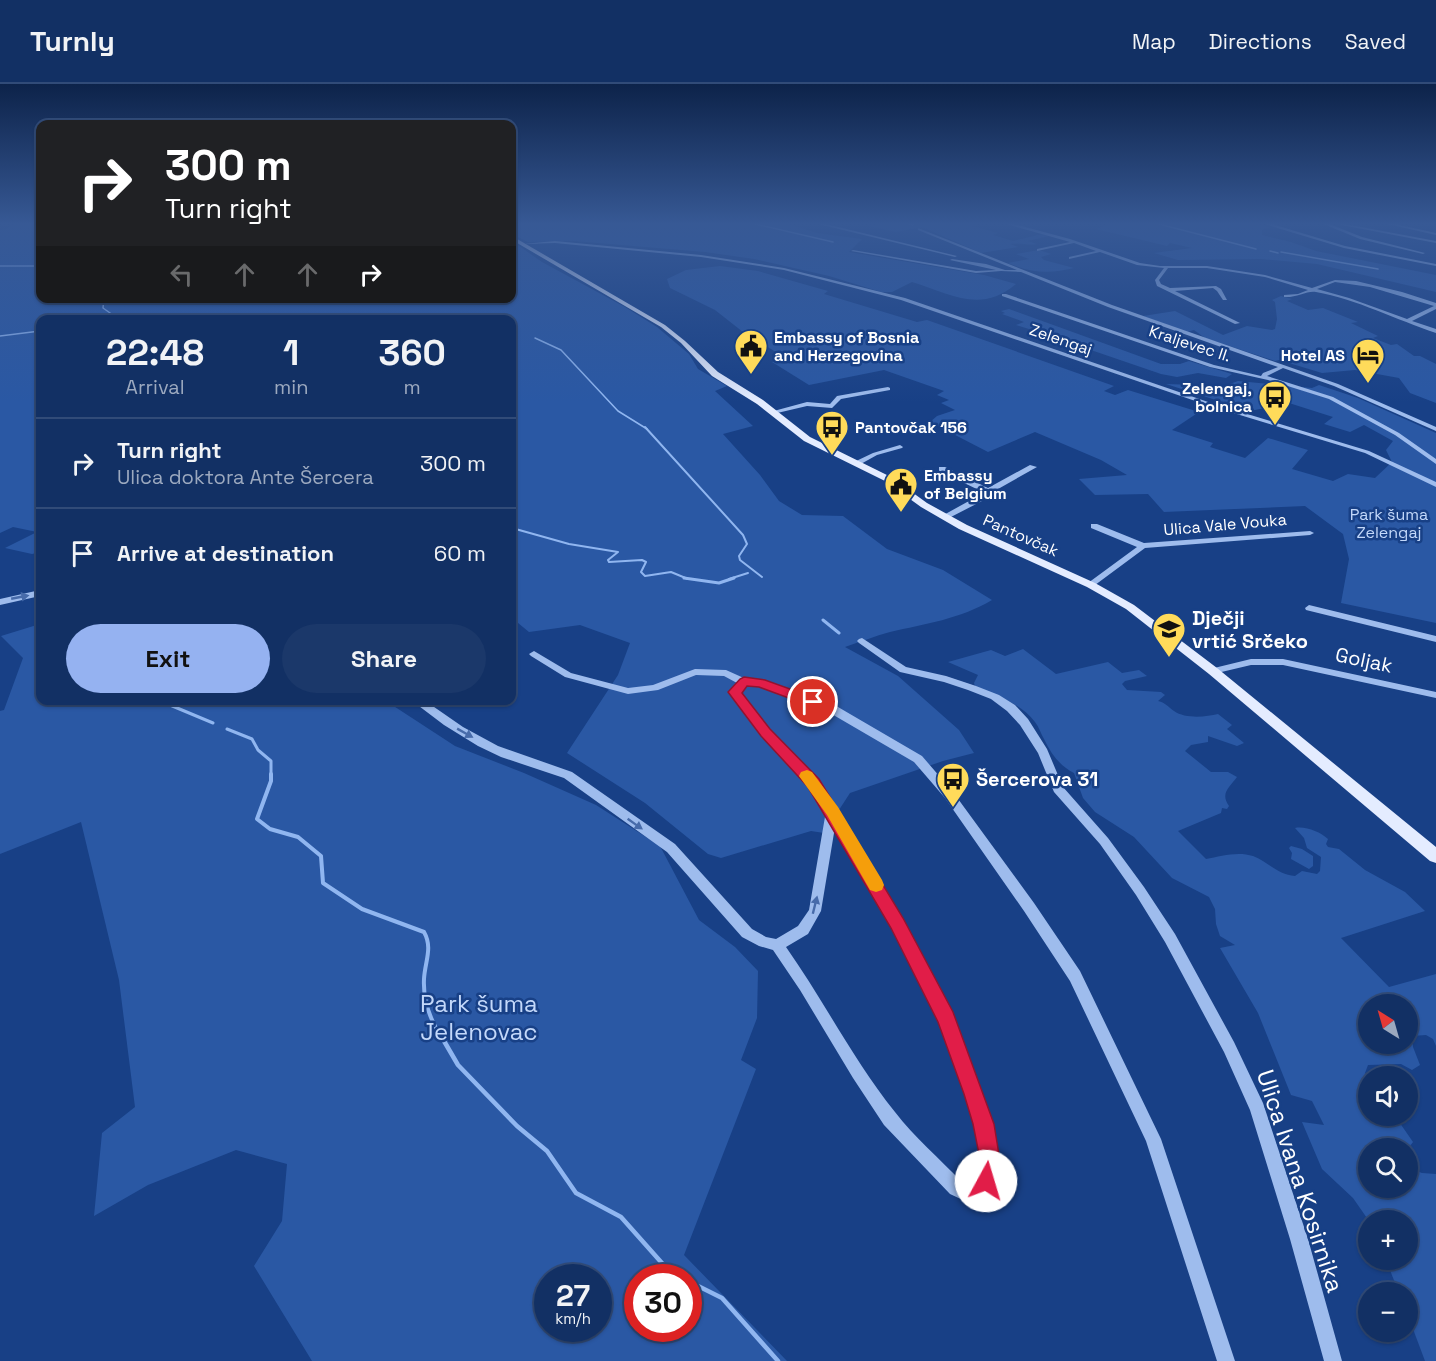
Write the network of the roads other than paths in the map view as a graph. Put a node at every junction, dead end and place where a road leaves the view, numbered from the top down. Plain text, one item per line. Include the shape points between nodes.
1 (590, 283) edge
2 (836, 283) edge
3 (1053, 283) edge
4 (1158, 283) edge
5 (1291, 283) edge
6 (1329, 283) edge
7 (1352, 283) edge
8 (1316, 289) junction
9 (1167, 290) junction
10 (1004, 295) dead end
11 (1286, 296) dead end
12 (1225, 299) dead end
13 (1436, 306) edge
14 (1407, 321) junction
15 (1237, 322) dead end
16 (1436, 331) edge
17 (1284, 366) junction
18 (1275, 370) junction
19 (1266, 378) junction
20 (888, 389) dead end
21 (1348, 390) junction
22 (773, 412) junction
23 (1436, 429) edge
24 (900, 447) dead end
25 (1436, 462) edge
26 (856, 464) junction
27 (1033, 467) dead end
28 (942, 469) dead end
29 (1436, 486) edge
30 (988, 491) junction
31 (944, 517) junction
32 (1094, 526) dead end
33 (1310, 533) dead end
34 (1143, 546) junction
35 (1091, 585) junction
36 (36, 594) edge
37 (0, 602) edge
38 (1309, 608) dead end
39 (1436, 639) edge
40 (862, 641) dead end
41 (534, 654) dead end
42 (1213, 671) junction
43 (744, 682) junction
44 (1436, 695) edge
45 (423, 705) edge
46 (832, 811) junction
47 (1436, 856) edge
48 (777, 945) junction
49 (1226, 1361) edge
50 (1333, 1361) edge

1 - 22 main road, Pantovčak via 663,326 715,374
2 - 29 street, Zelengaj via 903,299 1209,404 1367,452
3 - 17 street
4 - 9 street
5 - 8 street
6 - 8 street
7 - 13 street
8 - 11 street
8 - 14 street
9 - 12 street via 1214,287
9 - 15 street
10 - 19 street, Kraljevec II. via 1212,366
13 - 14 street
14 - 16 street
17 - 18 street
17 - 21 street
18 - 19 street via 1265,374
18 - 21 street
19 - 25 street via 1331,398 1397,434
20 - 22 street via 840,397 832,406 807,404
21 - 23 street
22 - 26 main road, Pantovčak via 807,439
24 - 26 street
26 - 31 main road, Pantovčak via 888,479
27 - 30 street
28 - 30 street
30 - 31 street
31 - 35 main road, Pantovčak
32 - 34 street, Ulica Vale Vouka
33 - 34 street, Ulica Vale Vouka
34 - 35 street, Ulica Vale Vouka
35 - 42 main road, Pantovčak via 1155,625
37 -> 36 street
38 - 39 street
40 - 50 street, Ulica Ivana Kosirnika via 903,670 972,688 1011,708 1043,752 1058,789 1104,840 1140,891 1229,1047 1257,1109
41 - 43 street via 568,675 628,691 654,688 695,672 726,673
42 - 44 street, Goljak via 1251,662 1283,662
42 - 47 main road, Pantovčak
43 - 46 street via 734,692 738,698 814,783
43 - 49 street via 760,683 834,710 918,759 949,795 1029,907 1075,976 1154,1139
45 -> 48 street via 504,754 568,775 671,848 747,933
48 -> 46 street via 803,930 815,911
46 - 48 street via 887,904 946,1018 984,1124 990,1154 984,1188 978,1194 965,1194 956,1188 890,1119

